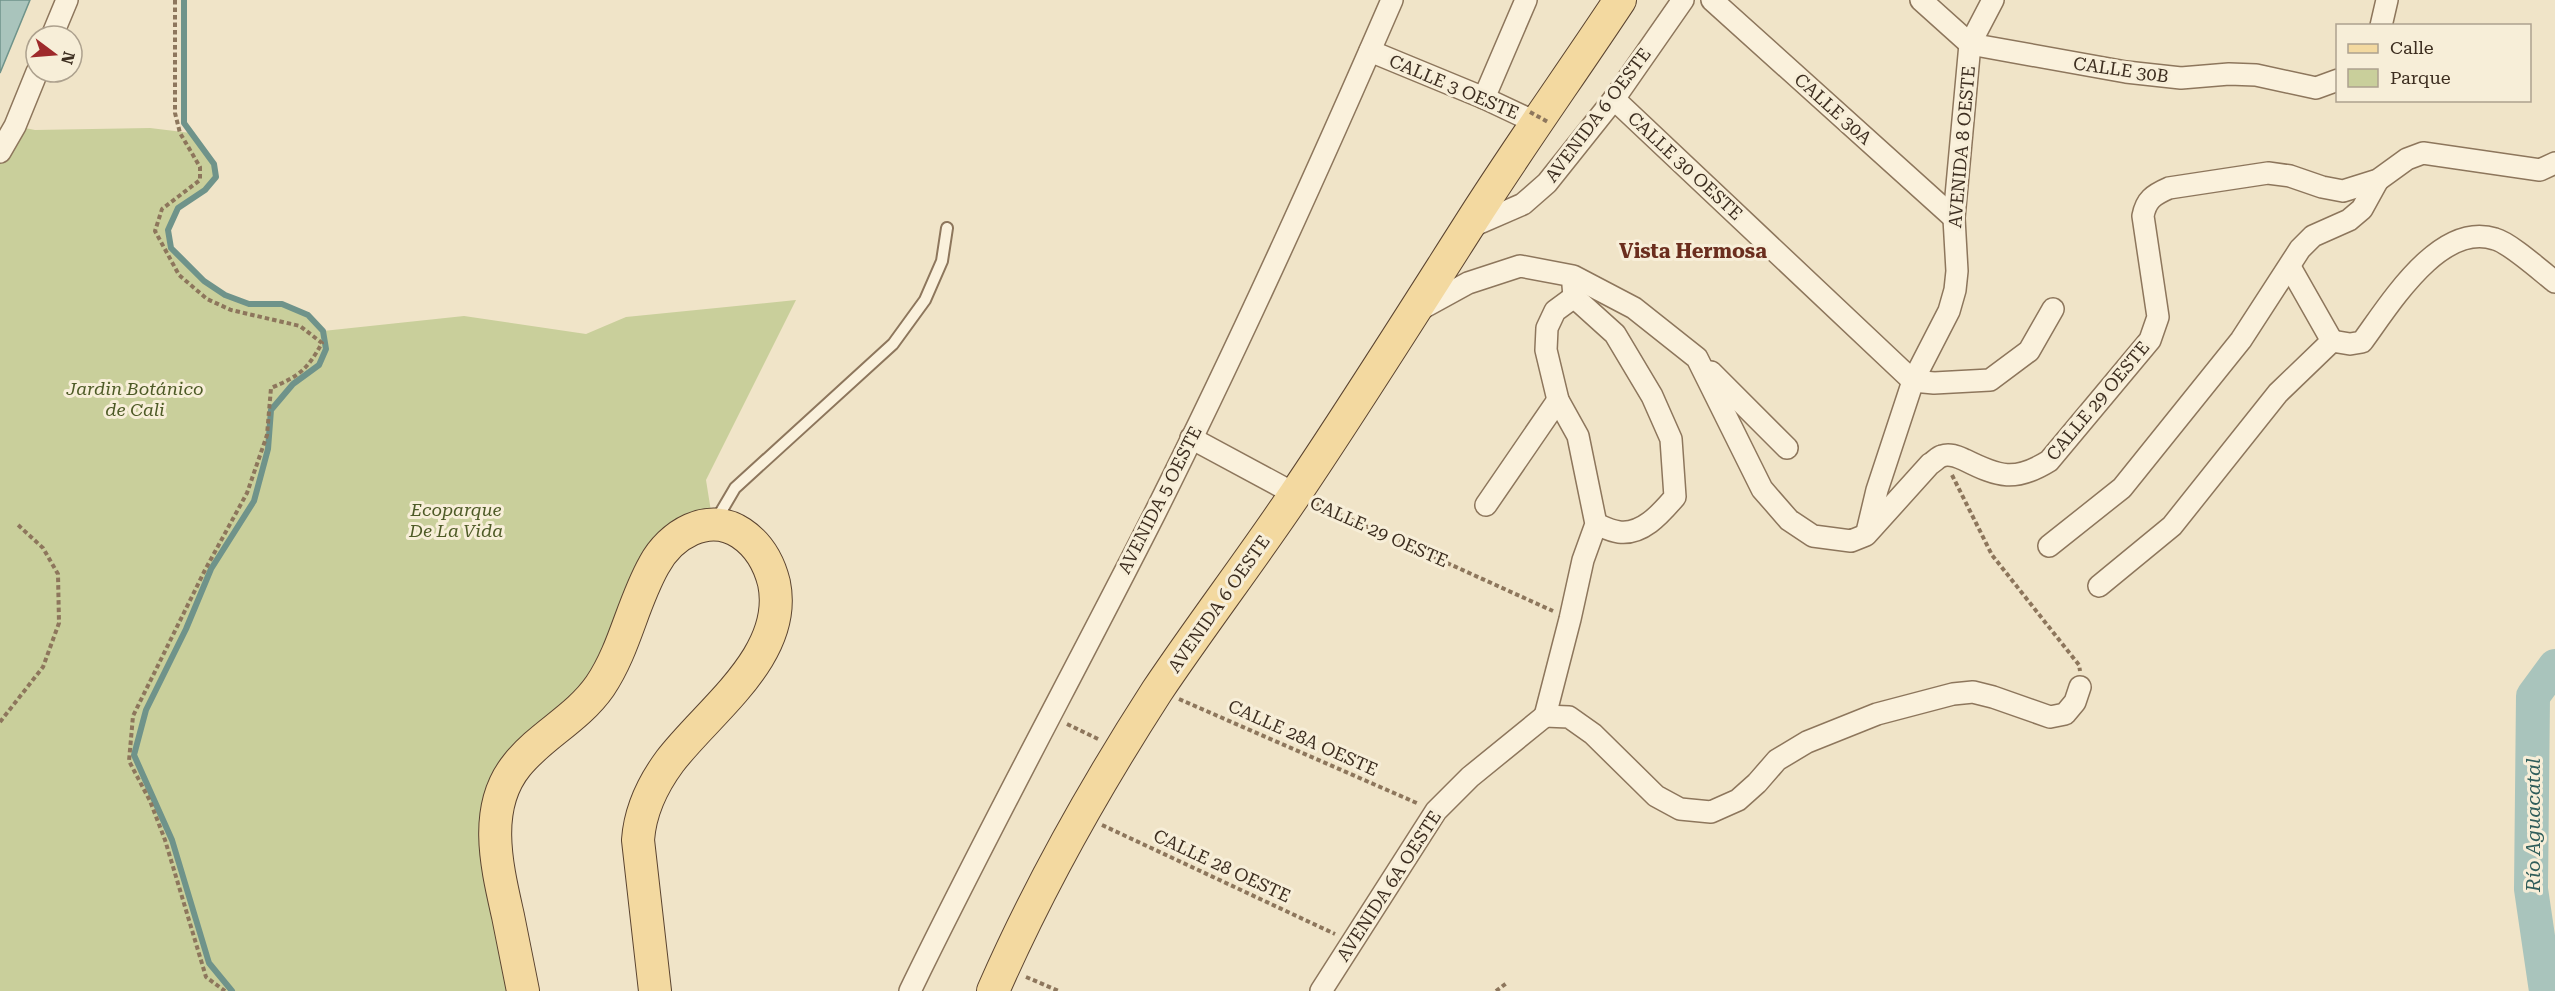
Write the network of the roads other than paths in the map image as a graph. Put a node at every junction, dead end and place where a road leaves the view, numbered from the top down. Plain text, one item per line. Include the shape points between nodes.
1 (67, 0) edge
2 (1392, 0) edge
3 (1526, 0) edge
4 (1620, 0) edge
5 (1683, 0) edge
6 (1712, 0) edge
7 (1921, 0) edge
8 (1993, 0) edge
9 (2387, 0) edge
10 (57, 24) edge
11 (2381, 24) edge
12 (1970, 44) junction
13 (1370, 51) junction
14 (2336, 80) edge
15 (32, 84) edge
16 (1485, 98) junction
17 (1614, 99) junction
18 (1539, 119) junction
19 (0, 152) edge
20 (2555, 163) edge
21 (2378, 180) junction
22 (1954, 218) junction
23 (947, 228) dead end
24 (1467, 229) junction
25 (2290, 267) junction
26 (1573, 276) junction
27 (2555, 282) edge
28 (1574, 297) junction
29 (2053, 309) dead end
30 (1416, 311) junction
31 (2332, 341) junction
32 (1697, 358) junction
33 (1913, 381) junction
34 (1558, 400) junction
35 (1191, 438) junction
36 (1787, 448) dead end
37 (1295, 494) junction
38 (1486, 505) dead end
39 (1596, 524) junction
40 (713, 525) junction
41 (1866, 535) junction
42 (2049, 546) dead end
43 (2099, 586) dead end
44 (2080, 687) road end
45 (1545, 716) junction
46 (998, 979) edge
47 (523, 991) edge
48 (655, 991) edge
49 (910, 991) edge
50 (1321, 991) edge

1 - 10 street
2 - 13 street, AVENIDA 5 OESTE
3 - 16 street
4 - 18 main road, AVENIDA 6 OESTE
5 - 17 street, AVENIDA 6 OESTE
6 - 22 street, CALLE 30A
7 - 12 street
8 - 12 street, AVENIDA 8 OESTE
9 - 11 street
12 - 14 street, CALLE 30B via 2181,78 2256,75 2316,88
12 - 22 street, AVENIDA 8 OESTE
13 - 16 street, CALLE 3 OESTE
13 - 35 street, AVENIDA 5 OESTE
15 - 19 street
16 - 18 street, CALLE 3 OESTE
17 - 24 street, AVENIDA 6 OESTE via 1547,183 1524,204
17 - 33 street, CALLE 30 OESTE
18 - 24 main road, AVENIDA 6 OESTE
20 - 21 street, CALLE 29 OESTE via 2540,170 2423,153 2407,159
21 - 25 street via 2362,209 2349,220 2313,236
21 - 41 street, CALLE 29 OESTE via 2343,191 2268,173 2169,188 2155,194 2145,203 2143,216 2158,317 2150,340 2049,461 2030,473 2008,476 1991,473 1954,455 1942,456 1930,464
22 - 33 street, AVENIDA 8 OESTE via 1955,290 1949,311
23 - 40 lane via 942,261 925,300 893,345 735,488
24 - 30 main road, AVENIDA 6 OESTE
25 - 31 street
25 - 42 street via 2241,340 2122,488
26 - 28 street
26 - 30 street via 1520,266 1467,283
26 - 32 street via 1634,308
27 - 31 street via 2497,239 2472,235 2441,250 2408,278 2362,342
28 - 34 street via 1555,311 1546,328 1546,350
28 - 39 street via 1615,334 1652,396 1671,439 1675,478 1675,497 1639,530 1620,532
29 - 33 street via 2029,351 1990,380
30 - 37 main road, AVENIDA 6 OESTE
31 - 43 street via 2278,393 2172,526
32 - 36 street
32 - 41 street via 1762,489 1789,520 1813,536 1851,541
33 - 41 street, AVENIDA 8 OESTE
34 - 38 street
34 - 39 street via 1578,436
35 - 37 street, CALLE 29 OESTE
35 - 49 street, AVENIDA 5 OESTE
37 - 46 main road, AVENIDA 6 OESTE via 1158,690 1080,815
39 - 45 street via 1582,560
40 - 47 main road via 689,530 664,549 652,567 616,657 600,685 581,708 526,754 508,777 499,801 495,843
40 - 48 main road via 739,532 761,551 772,576 777,605 774,625 759,656 670,761 641,817 638,840
44 - 45 street via 2065,714 2049,717 1973,692 1877,714 1807,742 1777,760 1738,800 1711,812 1680,809 1656,796 1593,734 1569,717
45 - 50 street, AVENIDA 6A OESTE via 1470,777 1437,811

